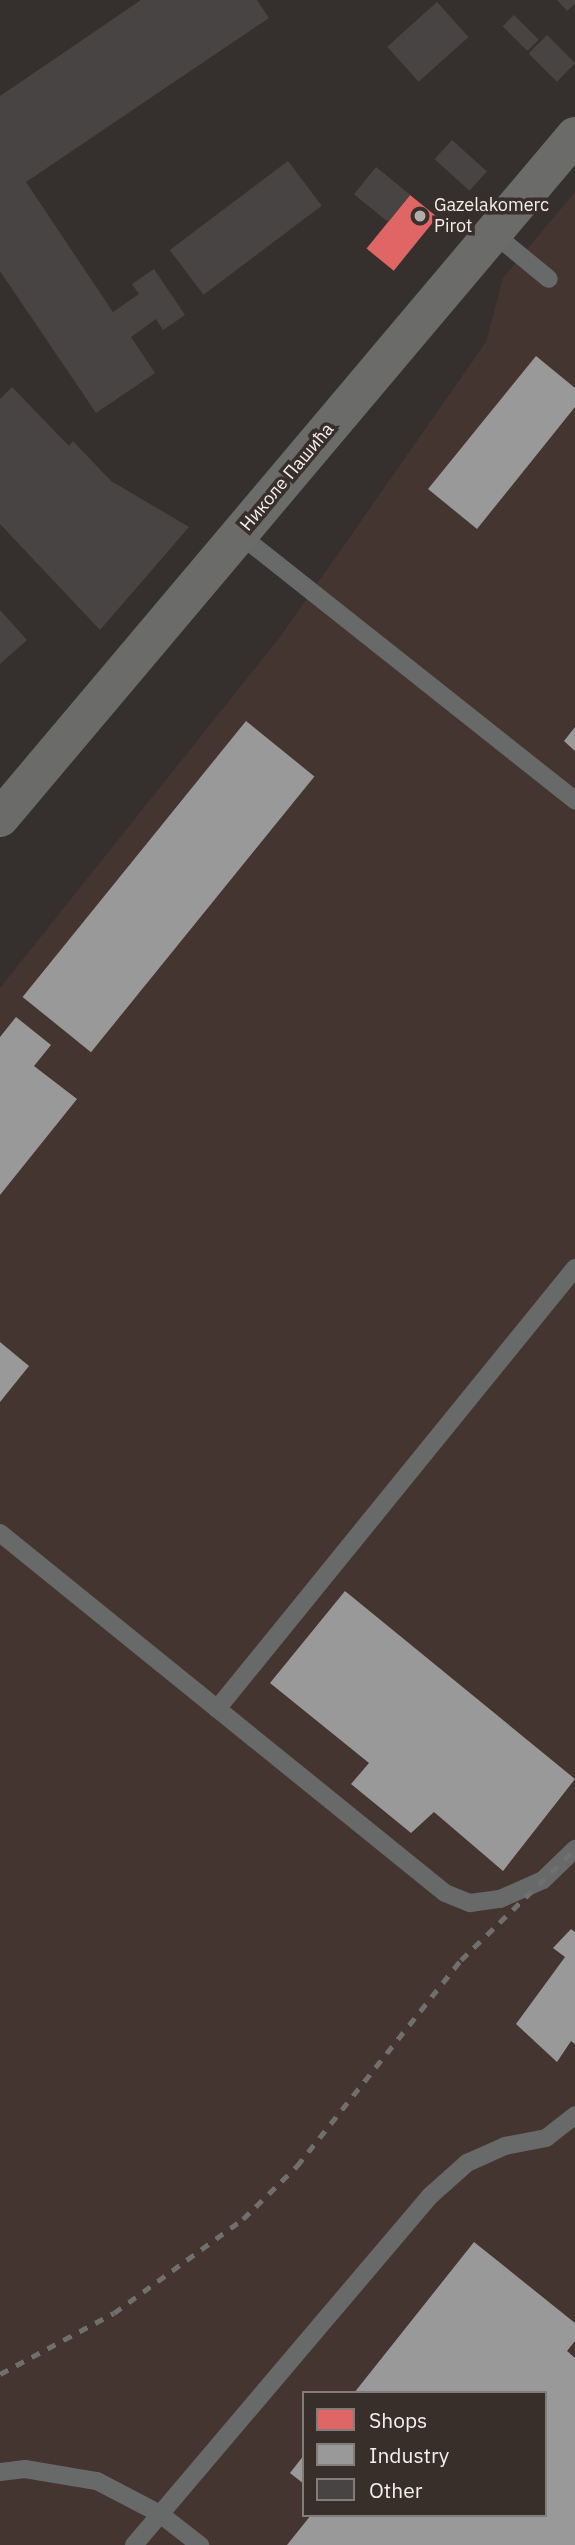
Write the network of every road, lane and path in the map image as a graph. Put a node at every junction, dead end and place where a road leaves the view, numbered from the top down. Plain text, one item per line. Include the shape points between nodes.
1 (575, 136) edge
2 (493, 233) junction
3 (549, 279) dead end
4 (239, 534) junction
5 (575, 800) edge
6 (0, 818) edge
7 (575, 1268) edge
8 (0, 1533) edge
9 (217, 1709) junction
10 (575, 1849) edge
11 (575, 2115) edge
12 (0, 2472) edge
13 (160, 2514) junction
14 (134, 2545) edge
15 (200, 2545) edge

1 - 2 main road, Николе Пашића
2 - 3 lane
2 - 4 main road, Николе Пашића
4 - 5 lane
4 - 6 main road, Николе Пашића
7 - 9 lane
8 - 9 lane
9 - 10 lane via 445,1893 470,1903 500,1899 543,1880
11 - 13 lane via 546,2138 505,2146 467,2163 430,2196
12 - 13 lane via 25,2469 97,2481
13 - 14 lane
13 - 15 lane

